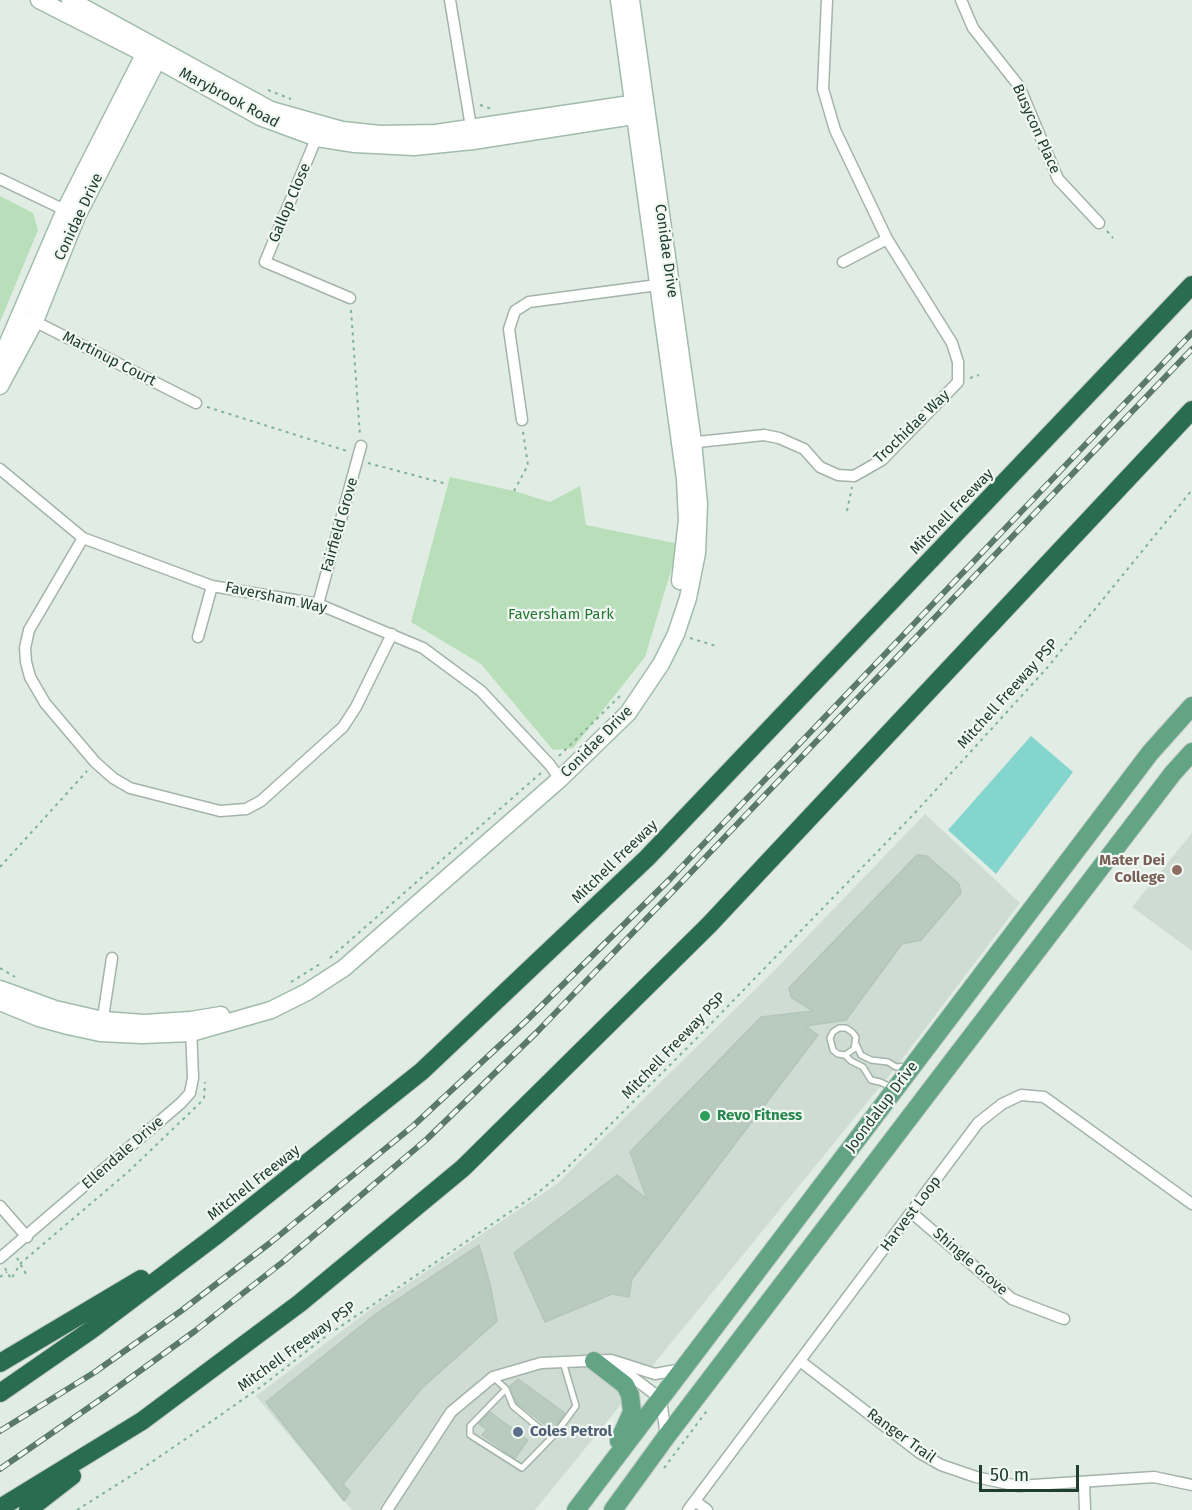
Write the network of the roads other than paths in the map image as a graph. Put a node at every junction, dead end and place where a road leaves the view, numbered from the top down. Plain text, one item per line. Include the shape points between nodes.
1 (39, 0) edge
2 (450, 0) edge
3 (620, 0) edge
4 (631, 0) edge
5 (827, 0) edge
6 (961, 0) edge
7 (69, 3) edge
8 (153, 52) junction
9 (640, 109) junction
10 (319, 132) junction
11 (472, 134) junction
12 (0, 179) edge
13 (71, 213) junction
14 (1099, 223) dead end
15 (887, 239) junction
16 (843, 262) dead end
17 (665, 284) junction
18 (1192, 285) edge
19 (350, 298) road end
20 (28, 318) junction
21 (0, 361) edge
22 (0, 386) edge
23 (196, 404) road end
24 (1192, 410) edge
25 (522, 420) road end
26 (687, 443) junction
27 (359, 454) road end
28 (0, 469) edge
29 (83, 538) junction
30 (212, 586) junction
31 (318, 604) junction
32 (392, 634) junction
33 (198, 637) dead end
34 (1192, 706) edge
35 (1192, 752) edge
36 (555, 772) junction
37 (112, 958) dead end
38 (0, 989) edge
39 (0, 1002) edge
40 (102, 1026) junction
41 (191, 1027) junction
42 (856, 1044) junction
43 (845, 1055) junction
44 (913, 1066) junction
45 (948, 1067) junction
46 (895, 1089) junction
47 (1192, 1204) edge
48 (0, 1206) edge
49 (912, 1213) junction
50 (218, 1234) junction
51 (27, 1237) junction
52 (2, 1262) edge
53 (1064, 1319) dead end
54 (603, 1361) junction
55 (563, 1362) junction
56 (800, 1362) junction
57 (0, 1363) edge
58 (683, 1368) junction
59 (494, 1377) junction
60 (506, 1389) junction
61 (0, 1393) edge
62 (660, 1399) junction
63 (142, 1421) junction
64 (666, 1437) junction
65 (550, 1438) junction
66 (610, 1465) junction
67 (1084, 1483) junction
68 (1192, 1485) edge
69 (691, 1505) edge
70 (0, 1508) edge
71 (28, 1510) edge
72 (387, 1510) edge
73 (576, 1510) edge
74 (613, 1510) edge
75 (708, 1510) edge
76 (1085, 1510) edge

1 - 7 street, Marybrook Road
2 - 11 street
3 - 9 street, Conidae Drive
4 - 9 street, Conidae Drive
5 - 15 street, Trochidae Way via 823,89 835,130
6 - 14 street, Busycon Place via 973,28 1019,86 1058,179
7 - 8 street, Marybrook Road
8 - 10 street, Marybrook Road via 260,117
8 - 13 street, Conidae Drive
9 - 11 street, Marybrook Road
9 - 17 street, Conidae Drive
10 - 11 street, Marybrook Road via 356,144 394,147 414,147
10 - 19 street, Gallop Close via 265,262
12 - 13 street
13 - 20 street, Conidae Drive
15 - 16 street
15 - 26 street, Trochidae Way via 952,343 958,362 958,382 882,460 854,476 838,475 820,467 804,449 779,438 764,435
17 - 25 street via 529,302 515,311 509,329
17 - 26 street, Conidae Drive
18 - 50 highway, Mitchell Freeway via 647,858 422,1071
20 - 21 street, Conidae Drive
20 - 22 street, Conidae Drive
20 - 23 street, Martinup Court
24 - 63 highway via 709,925 464,1168 300,1303
26 - 36 street, Conidae Drive via 686,538 680,583 663,635 648,668 609,721
26 - 36 street, Conidae Drive via 699,504 697,553 676,634 628,713
27 - 31 street, Fairfield Grove
28 - 29 street, Faversham Way
29 - 30 street, Faversham Way
29 - 32 street via 29,630 26,662 45,703 95,762 130,788 219,811 246,809 261,801 343,727
30 - 31 street, Faversham Way
30 - 33 street
31 - 32 street, Faversham Way
32 - 36 street, Faversham Way via 423,648 481,691
34 - 44 main road, Joondalup Drive via 1150,753
35 - 45 main road, Joondalup Drive
36 - 41 street, Conidae Drive via 344,968 272,1010
37 - 40 street
38 - 40 street, Conidae Drive
39 - 40 street, Conidae Drive via 39,1018
40 - 41 street, Conidae Drive via 142,1035
41 - 51 street, Ellendale Drive via 190,1093
42 - 43 lane
42 - 43 lane via 856,1037 846,1028 833,1032 833,1050
42 - 44 lane via 861,1055 872,1060 896,1067
43 - 46 lane via 863,1067 871,1080
44 - 46 main road, Joondalup Drive
45 - 46 main road via 919,1087
45 - 64 main road, Joondalup Drive
46 - 58 main road, Joondalup Drive
47 - 49 street, Harvest Loop via 1044,1096 1022,1095 1002,1104 978,1123
48 - 51 street
49 - 53 street, Shingle Grove via 1012,1299
49 - 56 street, Harvest Loop
50 - 57 highway
50 - 61 highway, Mitchell Freeway
51 - 52 street, Ellendale Drive
54 - 55 street
54 - 58 street via 655,1374
54 - 62 street
54 - 66 main road via 625,1385 632,1403 632,1412
55 - 59 street
55 - 65 lane via 576,1406
56 - 67 street, Ranger Trail via 940,1465 1018,1486
56 - 69 street, Harvest Loop
58 - 62 main road, Joondalup Drive
59 - 60 lane
59 - 72 street via 451,1412
60 - 65 lane via 513,1406
60 - 65 lane via 471,1426 470,1435 522,1468
62 - 64 street
62 - 66 main road, Joondalup Drive
63 - 70 highway
63 - 71 highway
64 - 74 main road, Joondalup Drive
66 - 73 main road, Joondalup Drive
67 - 68 street, Ranger Trail via 1154,1477
67 - 76 street
69 - 75 street

